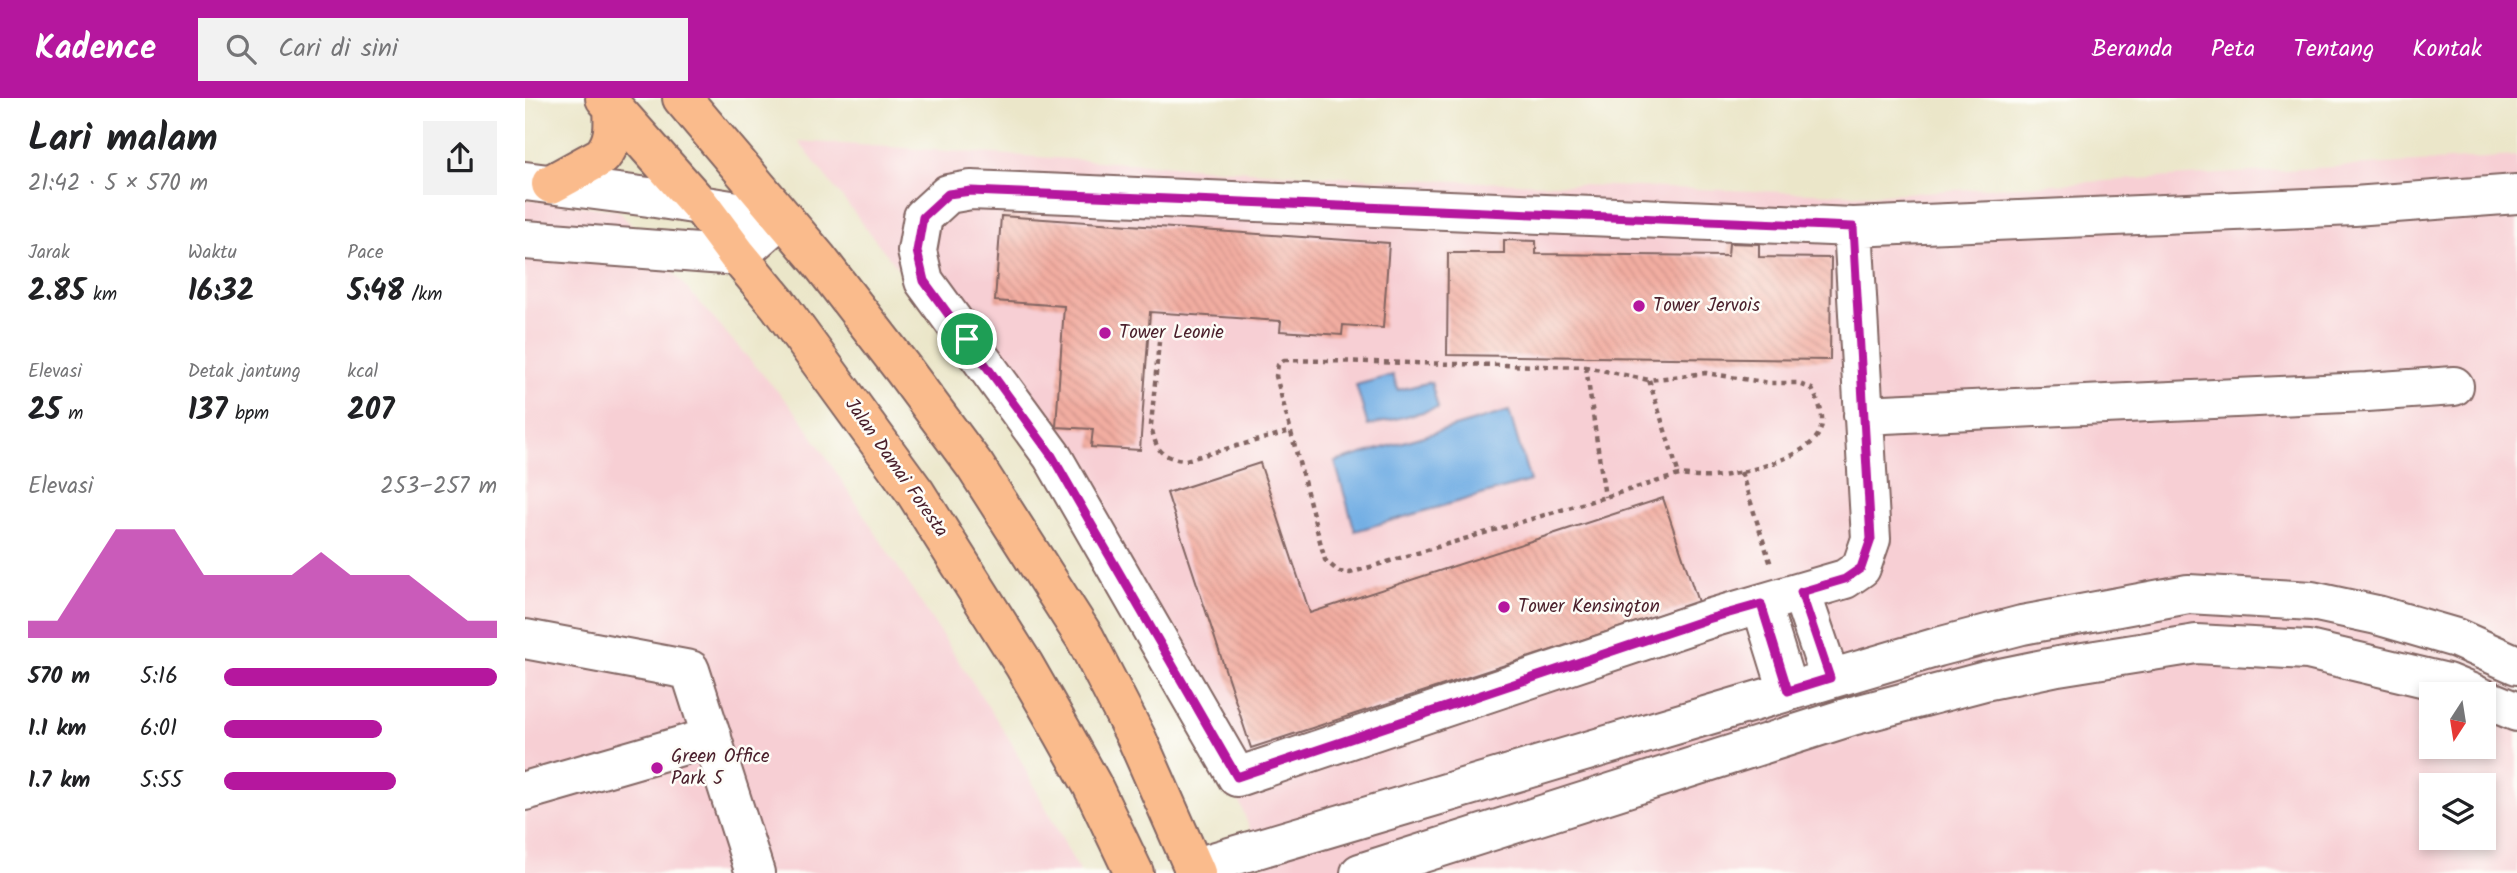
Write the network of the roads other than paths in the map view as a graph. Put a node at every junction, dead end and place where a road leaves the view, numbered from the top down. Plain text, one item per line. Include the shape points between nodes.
1 (682, 98) edge
2 (609, 102) edge
3 (538, 182) edge
4 (2517, 194) edge
5 (700, 205) junction
6 (781, 218) junction
7 (1853, 227) junction
8 (525, 240) edge
9 (738, 256) junction
10 (2454, 386) dead end
11 (1863, 415) junction
12 (1781, 598) junction
13 (525, 639) edge
14 (2517, 664) edge
15 (1830, 678) junction
16 (2443, 682) edge
17 (1788, 691) junction
18 (2496, 703) edge
19 (2517, 712) edge
20 (712, 737) junction
21 (525, 791) edge
22 (1385, 812) junction
23 (1400, 859) junction
24 (1195, 871) edge
25 (755, 873) edge
26 (1134, 873) edge
27 (1360, 873) edge

1 - 6 main road
2 - 3 main road via 614,128 608,150
2 - 5 main road, Jalan Damai Foresta
3 - 5 street
4 - 7 street
5 - 6 street
5 - 9 main road, Jalan Damai Foresta
6 - 9 street
6 - 24 main road via 942,420 1085,638 1137,739
7 - 11 street
7 - 12 street via 971,191 948,194 923,217 917,251 924,281 1052,456 1237,777
8 - 9 street
9 - 26 main road, Jalan Damai Foresta via 915,492 1050,710
10 - 11 street
11 - 12 street via 1871,539 1861,568 1845,579
12 - 15 street
12 - 17 street
13 - 20 street via 690,670
14 - 15 street via 2456,638 2312,601 2188,594 2022,625
15 - 17 street
16 - 23 street via 2308,650 2196,644 2057,666 1852,716
17 - 22 street
18 - 19 street
20 - 21 street
20 - 25 street
22 - 23 street
22 - 24 street
23 - 27 street

